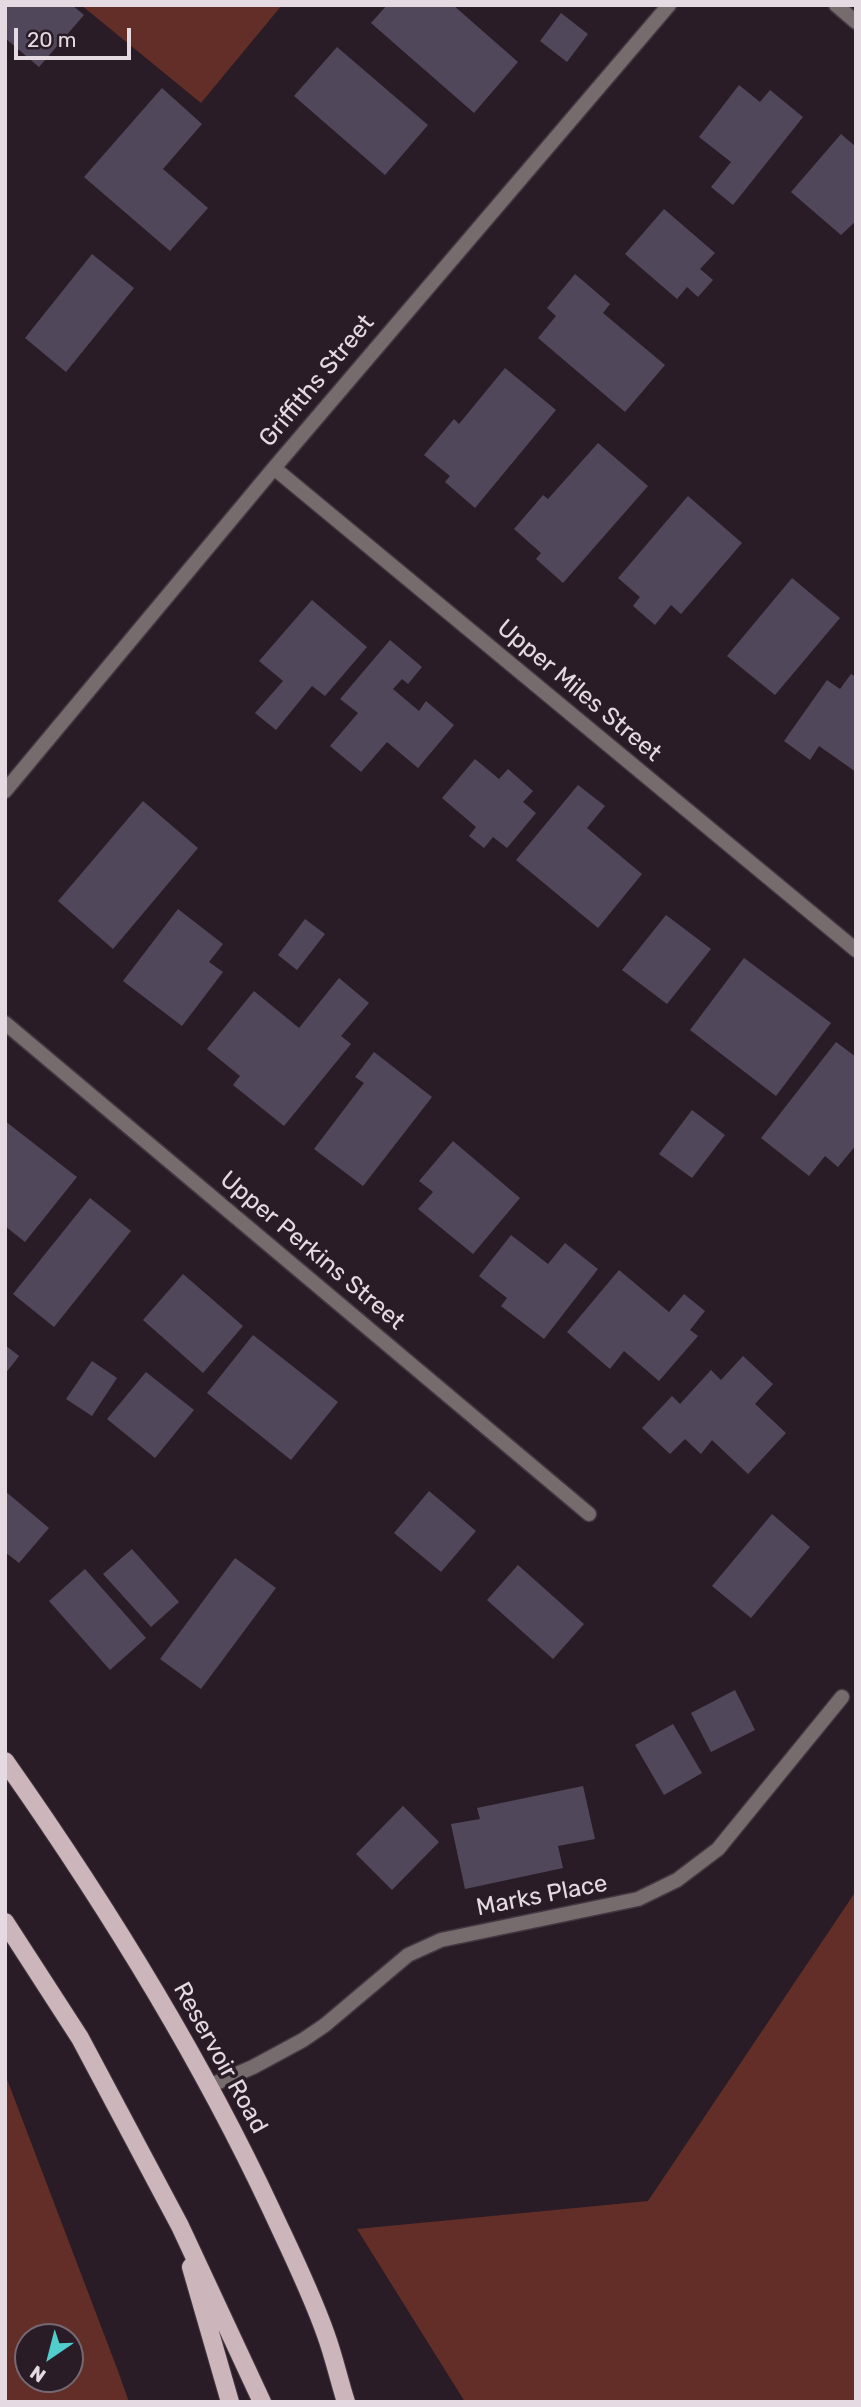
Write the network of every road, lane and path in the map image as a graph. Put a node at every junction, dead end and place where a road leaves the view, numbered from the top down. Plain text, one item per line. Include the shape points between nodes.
1 (669, 5) edge
2 (836, 5) edge
3 (856, 22) edge
4 (274, 468) junction
5 (5, 791) edge
6 (856, 950) edge
7 (5, 1023) edge
8 (589, 1514) dead end
9 (842, 1698) dead end
10 (5, 1761) edge
11 (5, 1922) edge
12 (209, 2086) junction
13 (180, 2226) junction
14 (326, 2335) junction
15 (230, 2402) edge
16 (262, 2402) edge
17 (345, 2402) edge
18 (357, 2402) edge

1 - 4 street, Griffiths Street
2 - 3 street
4 - 5 street, Griffiths Street
4 - 6 street, Upper Miles Street
7 - 8 street, Upper Perkins Street
9 - 12 street, Marks Place via 718,1849 677,1880 638,1899 441,1940 408,1955 325,2025 292,2046
10 - 12 main road, Reservoir Road via 102,1905
11 - 13 main road via 80,2038
12 - 14 main road, Reservoir Road via 252,2168
13 - 15 main road
13 - 16 main road
14 - 17 main road, Reservoir Road
14 - 18 main road

